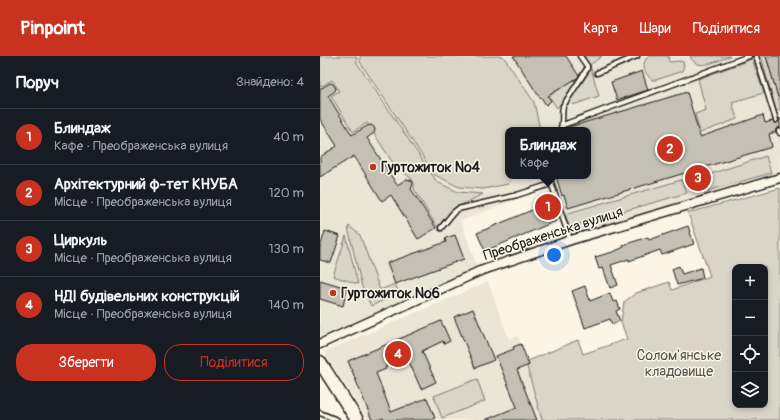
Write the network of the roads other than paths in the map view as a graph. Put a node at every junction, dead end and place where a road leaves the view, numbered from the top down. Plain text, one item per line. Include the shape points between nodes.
1 (580, 56) edge
2 (637, 56) edge
3 (749, 56) edge
4 (756, 56) edge
5 (597, 73) dead end
6 (776, 120) dead end
7 (563, 125) joint
8 (780, 178) edge
9 (549, 179) edge
10 (551, 184) junction
11 (441, 228) dead end
12 (570, 240) junction
13 (320, 344) edge
14 (320, 362) edge
15 (320, 413) edge
16 (337, 420) edge
17 (357, 420) edge

1 - 7 lane via 587,69 563,106
2 - 5 lane
3 - 7 lane
4 - 6 lane
8 - 12 street, Преображенська вулиця
9 - 10 lane
10 - 11 lane via 458,209
10 - 12 lane
12 - 13 street, Преображенська вулиця via 480,271
14 - 17 street
15 - 16 lane

